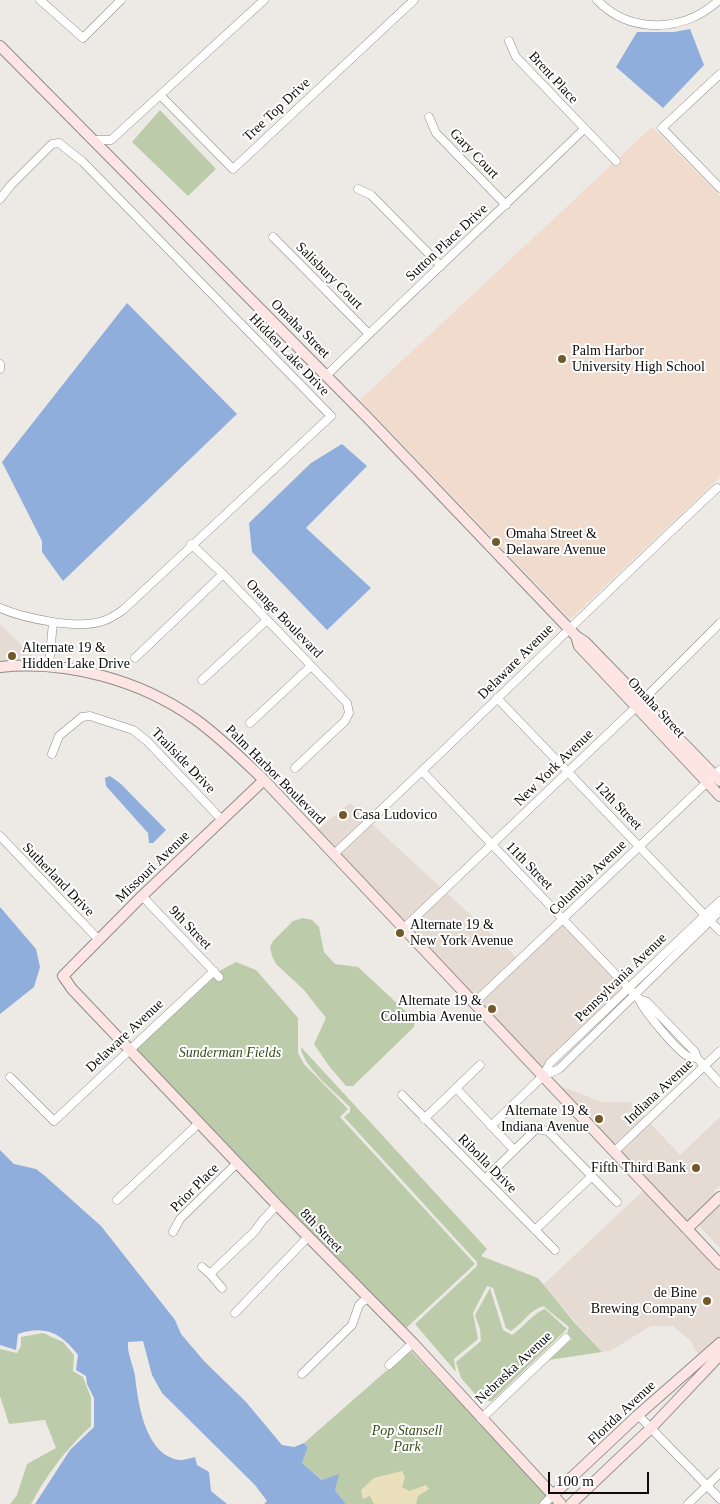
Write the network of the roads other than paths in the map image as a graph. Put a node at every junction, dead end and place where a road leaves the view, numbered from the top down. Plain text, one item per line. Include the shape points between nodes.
1 (40, 0) edge
2 (121, 0) edge
3 (264, 0) edge
4 (414, 0) edge
5 (597, 0) edge
6 (719, 0) edge
7 (509, 41) dead end
8 (0, 46) edge
9 (720, 74) edge
10 (161, 96) junction
11 (429, 117) dead end
12 (584, 129) junction
13 (95, 140) junction
14 (616, 161) dead end
15 (720, 188) edge
16 (358, 189) dead end
17 (0, 199) edge
18 (506, 205) junction
19 (273, 237) dead end
20 (441, 266) junction
21 (368, 333) junction
22 (0, 364) edge
23 (0, 369) edge
24 (326, 376) junction
25 (717, 488) dead end
26 (192, 544) junction
27 (224, 574) junction
28 (0, 608) edge
29 (266, 620) junction
30 (52, 622) junction
31 (720, 623) edge
32 (568, 628) junction
33 (135, 658) dead end
34 (49, 666) junction
35 (311, 666) junction
36 (0, 667) edge
37 (202, 680) dead end
38 (498, 698) junction
39 (639, 704) junction
40 (250, 723) dead end
41 (52, 754) dead end
42 (295, 768) dead end
43 (422, 772) junction
44 (568, 772) junction
45 (715, 777) edge
46 (264, 780) junction
47 (720, 796) edge
48 (222, 820) junction
49 (0, 836) edge
50 (491, 846) junction
51 (639, 846) junction
52 (334, 854) junction
53 (142, 896) junction
54 (720, 901) edge
55 (720, 912) edge
56 (707, 918) junction
57 (563, 920) junction
58 (402, 929) junction
59 (720, 931) edge
60 (99, 940) junction
61 (216, 974) joint
62 (64, 976) joint
63 (634, 994) junction
64 (474, 1003) junction
65 (129, 1049) junction
66 (720, 1051) edge
67 (480, 1065) dead end
68 (705, 1066) junction
69 (544, 1076) junction
70 (10, 1077) dead end
71 (720, 1083) edge
72 (456, 1088) junction
73 (402, 1096) dead end
74 (424, 1119) junction
75 (199, 1123) junction
76 (492, 1126) junction
77 (514, 1150) junction
78 (615, 1151) junction
79 (237, 1164) junction
80 (592, 1176) junction
81 (485, 1179) junction
82 (720, 1197) edge
83 (117, 1200) dead end
84 (617, 1202) dead end
85 (277, 1205) junction
86 (688, 1228) junction
87 (535, 1230) junction
88 (173, 1232) dead end
89 (308, 1237) junction
90 (555, 1250) dead end
91 (719, 1261) edge
92 (202, 1267) dead end
93 (210, 1274) junction
94 (222, 1288) dead end
95 (367, 1298) junction
96 (235, 1313) dead end
97 (566, 1338) dead end
98 (413, 1343) junction
99 (720, 1343) edge
100 (720, 1355) edge
101 (389, 1365) dead end
102 (302, 1374) dead end
103 (638, 1416) junction
104 (481, 1418) junction
105 (650, 1429) junction
106 (720, 1473) edge
107 (706, 1485) junction
108 (553, 1495) junction
109 (720, 1499) edge
110 (544, 1504) edge
111 (561, 1504) edge
112 (571, 1504) edge
113 (688, 1504) edge

1 - 2 street via 83,38
3 - 10 street
4 - 10 street, Tree Top Drive via 233,169
5 - 6 street via 622,17 650,26 662,26 697,17
7 - 12 street, Brent Place via 516,57
8 - 13 street, Omaha Street
9 - 15 street via 662,128
10 - 13 street via 111,140
11 - 18 street, Gary Court via 436,132
12 - 14 street, Brent Place
12 - 18 street, Sutton Place Drive
13 - 24 street, Omaha Street
16 - 20 street via 371,195
17 - 26 street, Hidden Lake Drive via 52,144 59,143 83,162 331,416
18 - 20 street, Sutton Place Drive
19 - 21 street, Salisbury Court
20 - 21 street, Sutton Place Drive
21 - 24 street, Sutton Place Drive
22 - 23 street
24 - 32 street, Omaha Street
25 - 32 street, Delaware Avenue
26 - 27 street, Orange Boulevard
26 - 30 street, Hidden Lake Drive via 123,610 103,622
27 - 29 street, Orange Boulevard
27 - 33 street
28 - 30 street, Hidden Lake Drive via 15,615
29 - 35 street, Orange Boulevard
29 - 37 street
30 - 34 street
31 - 39 street, New York Avenue
32 - 38 street, Delaware Avenue
32 - 39 street, Omaha Street via 585,642
34 - 36 street, Palm Harbor Boulevard
34 - 46 street, Palm Harbor Boulevard via 115,680 177,708 225,743
35 - 40 street
35 - 42 street, Orange Boulevard via 347,704 348,716
38 - 43 street, Delaware Avenue
38 - 44 street, 12th Street
39 - 44 street, New York Avenue
39 - 45 street, Omaha Street
41 - 48 street, Trailside Drive via 60,736 82,717 90,716 133,730
43 - 50 street, 11th Street
43 - 52 street, Delaware Avenue
44 - 50 street, New York Avenue
44 - 51 street, 12th Street
45 - 47 street, Omaha Street
45 - 51 street, Columbia Avenue
46 - 48 street, Missouri Avenue
46 - 52 street, Palm Harbor Boulevard
48 - 53 street, Missouri Avenue
49 - 60 street, Sutherland Drive
50 - 57 street, 11th Street
50 - 58 street, New York Avenue
51 - 56 street, 12th Street
51 - 57 street, Columbia Avenue
52 - 58 street, Palm Harbor Boulevard
53 - 60 street, Missouri Avenue
53 - 61 street, 9th Street
54 - 56 street, Pennsylvania Avenue
55 - 56 street, Pennsylvania Avenue
56 - 59 street, 12th Street
56 - 63 street, Pennsylvania Avenue
57 - 63 street, 11th Street
57 - 64 street, Columbia Avenue
58 - 64 street, Palm Harbor Boulevard
60 - 62 street, Missouri Avenue
61 - 65 street, Delaware Avenue
62 - 65 street, 8th Street via 72,989
63 - 68 street, 11th Street via 647,1002
63 - 69 street, Pennsylvania Avenue via 559,1069
64 - 69 street, Palm Harbor Boulevard
65 - 70 street, Delaware Avenue via 54,1121
65 - 75 street, 8th Street
66 - 68 street, Indiana Avenue
67 - 72 street
68 - 71 street, 11th Street
68 - 78 street, Indiana Avenue
69 - 76 street, Pennsylvania Avenue
69 - 78 street
72 - 74 street
72 - 76 street
73 - 74 street, Ribolla Drive
74 - 81 street, Ribolla Drive
75 - 79 street, 8th Street
75 - 83 street
76 - 77 street
77 - 80 street via 536,1129 548,1131
77 - 81 street
78 - 86 street
79 - 85 street, 8th Street
79 - 88 street, Prior Place via 180,1219
80 - 84 street
80 - 87 street
81 - 87 street, Ribolla Drive
82 - 86 street
85 - 89 street, 8th Street
85 - 93 street
86 - 91 street
87 - 90 street, Ribolla Drive
89 - 95 street, 8th Street
89 - 96 street
92 - 93 street
93 - 94 street
95 - 98 street, 8th Street
95 - 102 street via 359,1305 352,1325
97 - 104 street, Nebraska Avenue
98 - 101 street
98 - 104 street, 8th Street
99 - 103 street, Florida Avenue
100 - 105 street, Florida Avenue
103 - 105 street
103 - 108 street, Florida Avenue
104 - 108 street, 8th Street
105 - 107 street
105 - 112 street, Florida Avenue
106 - 107 street
107 - 109 street
107 - 113 street
108 - 110 street, Florida Avenue
108 - 111 street, 8th Street

